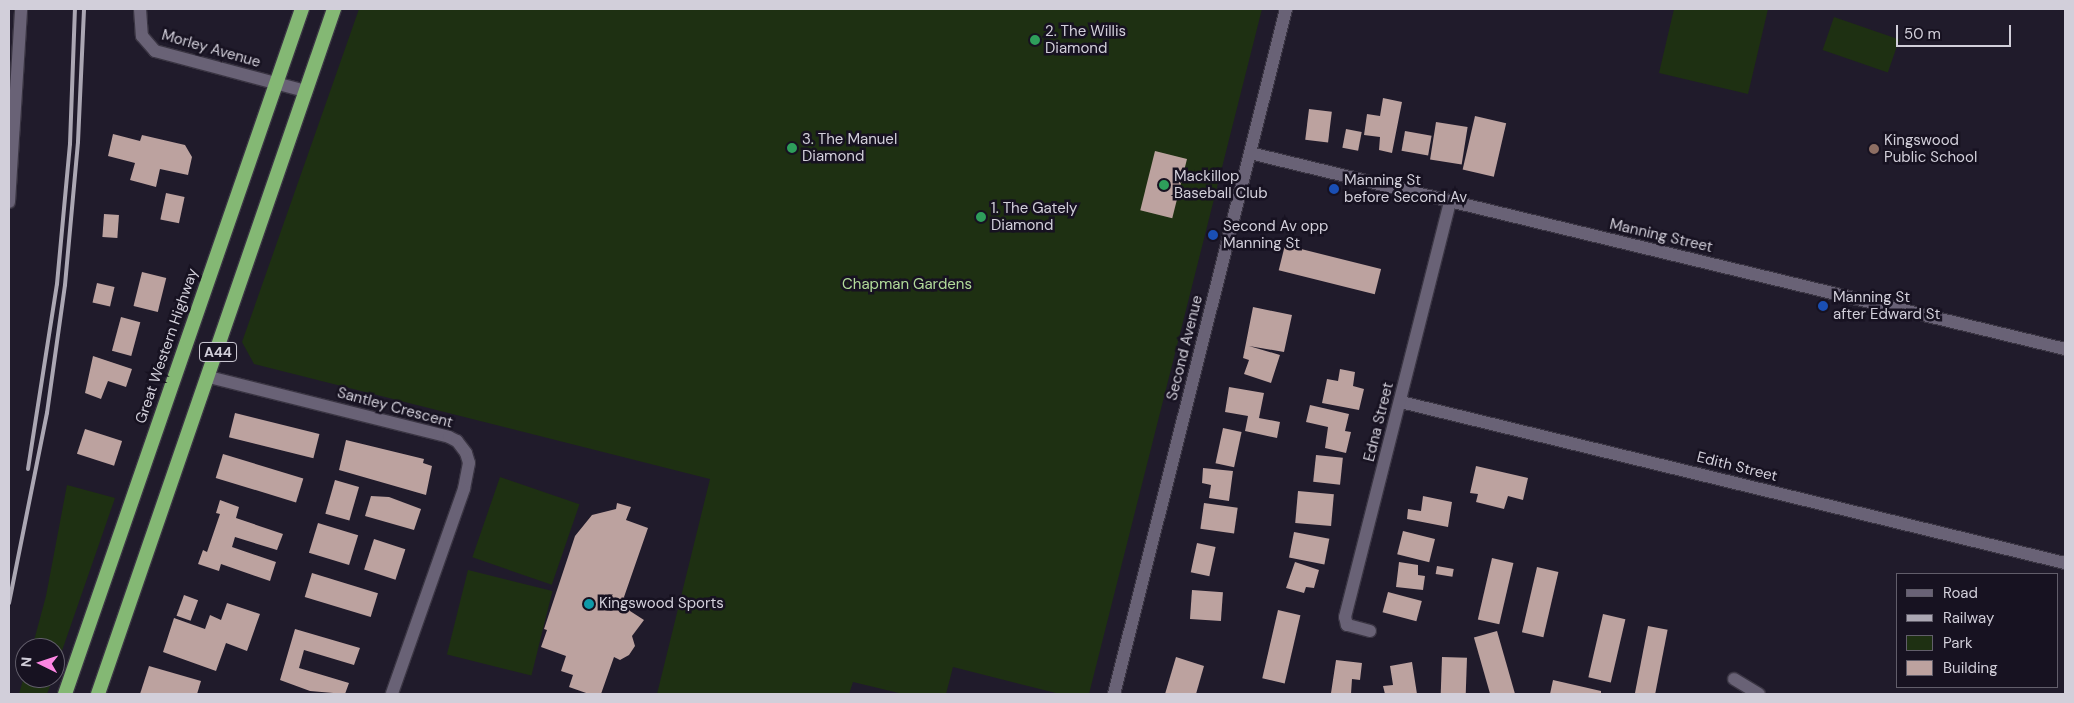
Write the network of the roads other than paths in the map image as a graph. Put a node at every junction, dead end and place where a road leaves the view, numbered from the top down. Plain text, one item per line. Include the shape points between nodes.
1 (21, 9) edge
2 (140, 9) edge
3 (302, 9) edge
4 (334, 9) edge
5 (1286, 9) edge
6 (275, 83) junction
7 (305, 91) junction
8 (1250, 153) junction
9 (9, 202) edge
10 (1450, 203) junction
11 (2065, 349) edge
12 (209, 377) junction
13 (1401, 402) junction
14 (2065, 563) edge
15 (1370, 631) dead end
16 (1734, 680) dead end
17 (65, 694) edge
18 (98, 694) edge
19 (392, 694) edge
20 (1114, 694) edge
21 (1759, 694) edge

1 - 9 street
2 - 6 street, Morley Avenue via 142,36 155,51
3 - 6 highway, Great Western Highway / A44
4 - 7 highway, A44
5 - 8 street, Second Avenue
6 - 7 street, Morley Avenue
6 - 17 highway, Great Western Highway / A44
7 - 12 highway, A44
8 - 10 street, Manning Street
8 - 20 street, Second Avenue
10 - 11 street, Manning Street
10 - 13 street, Edna Street
12 - 18 highway, A44
12 - 19 street, Santley Crescent via 449,437 457,441 466,453 469,463 464,489
13 - 14 street, Edith Street
13 - 15 street, Edna Street via 1345,617 1347,625
16 - 21 street

